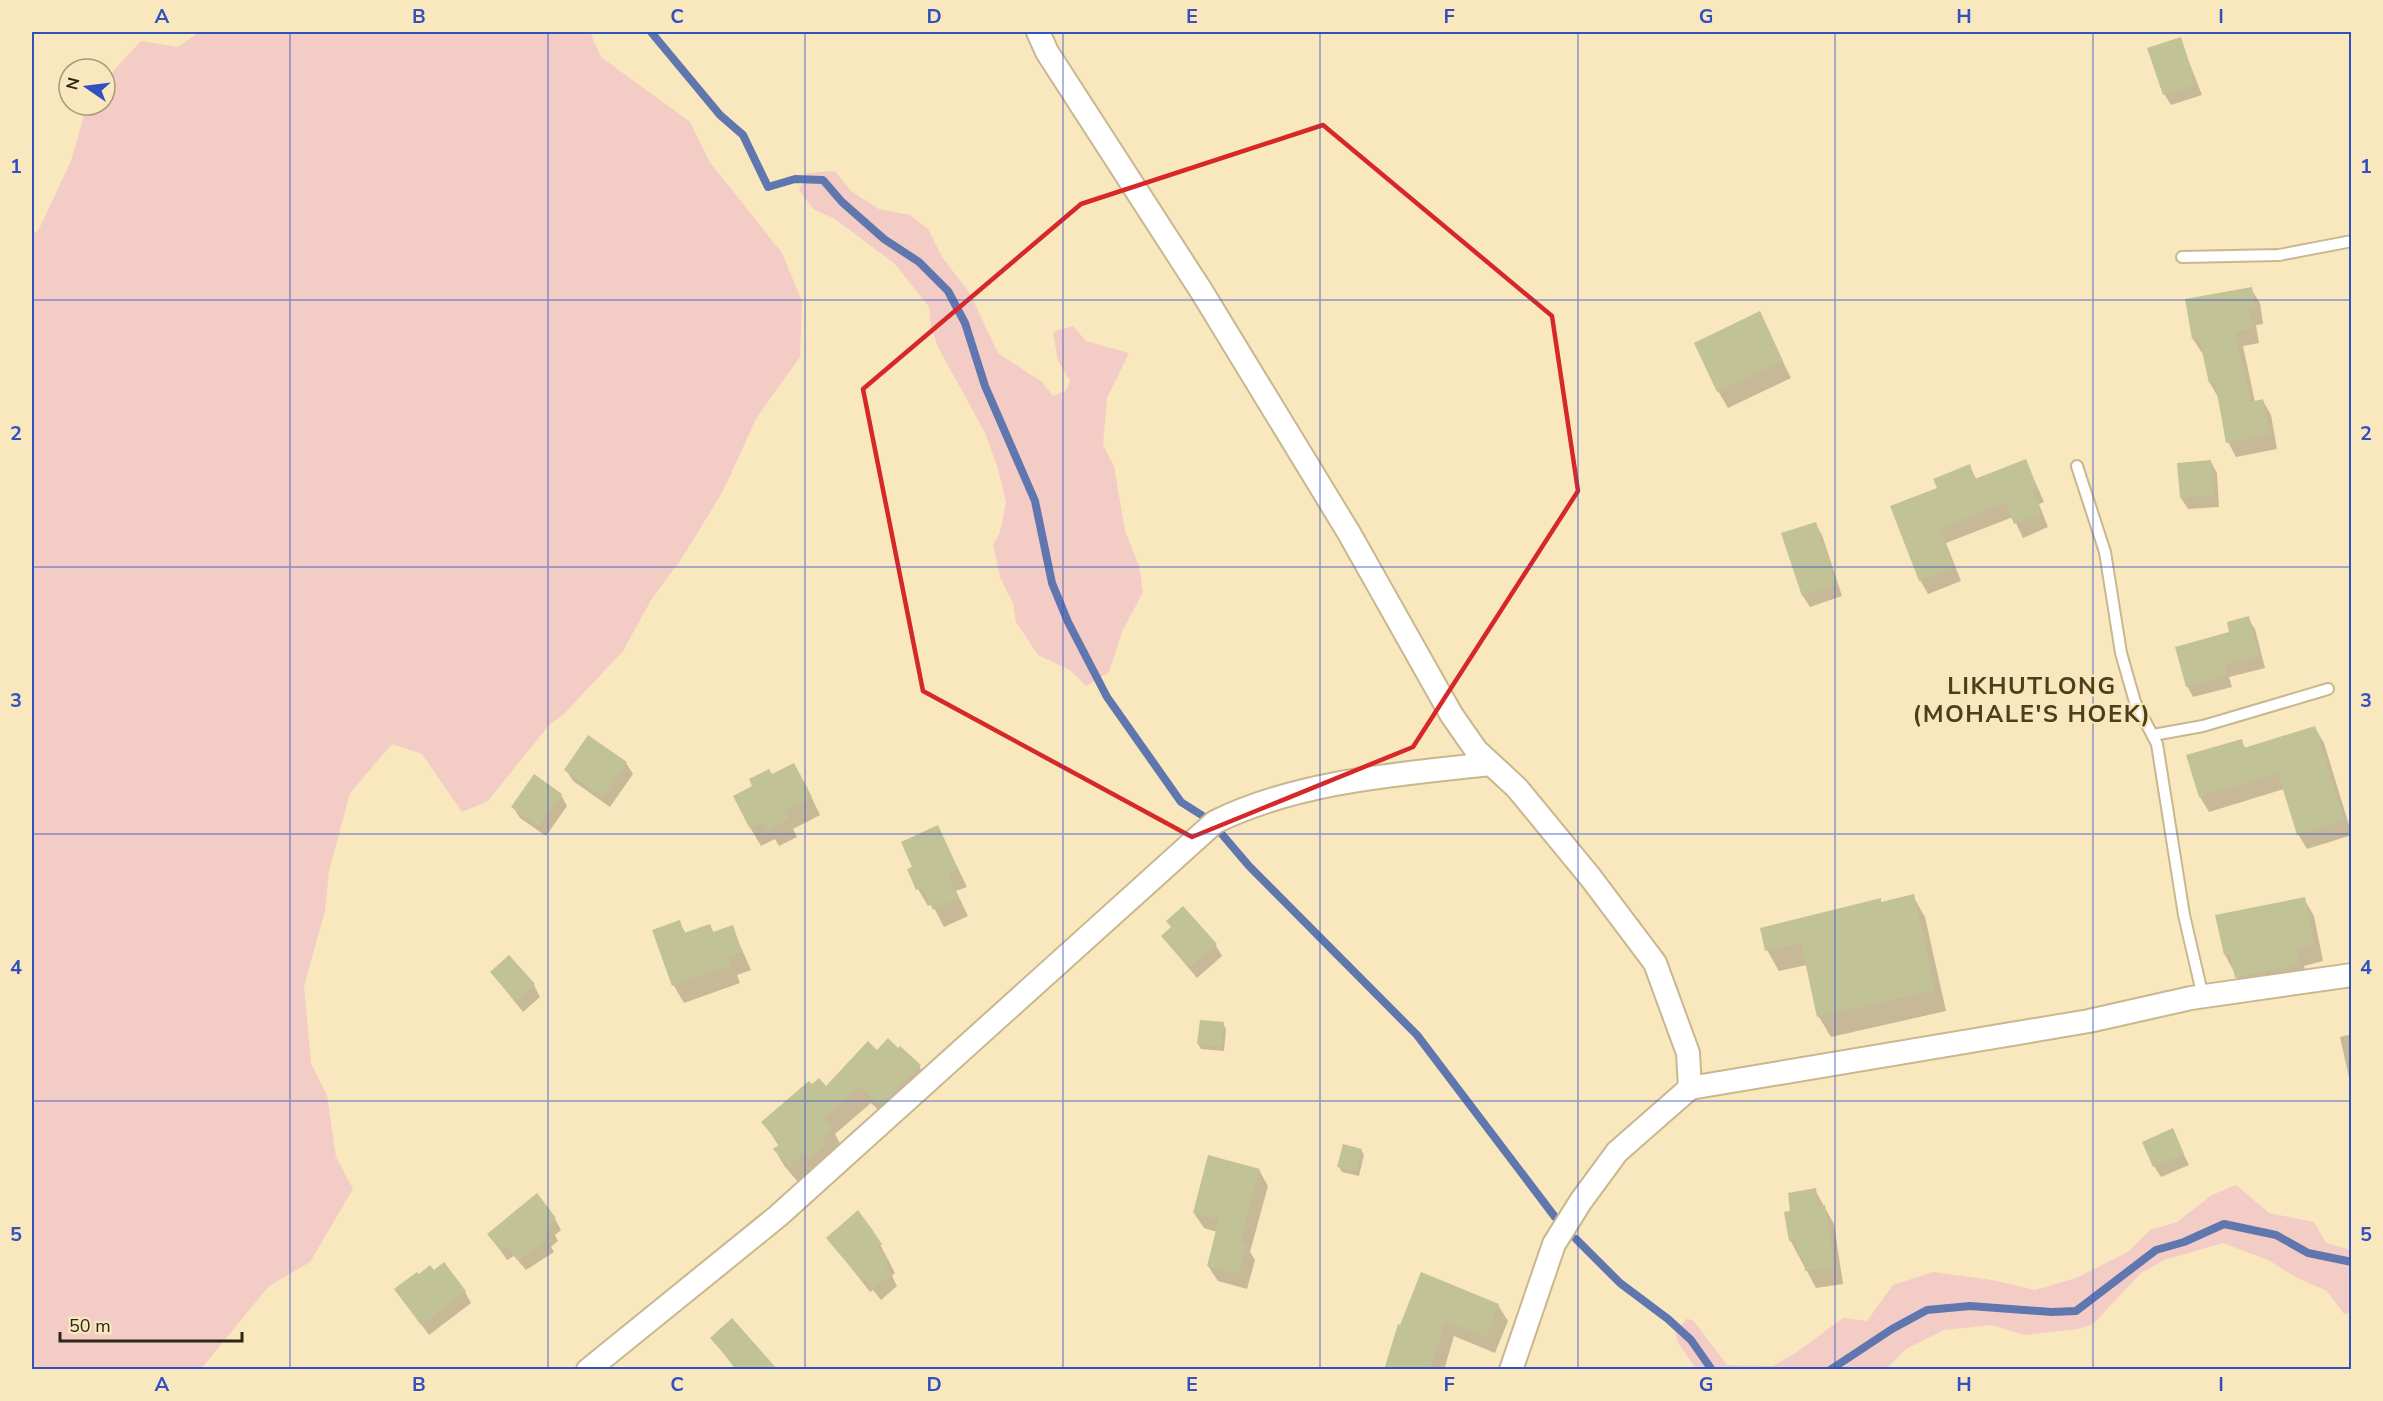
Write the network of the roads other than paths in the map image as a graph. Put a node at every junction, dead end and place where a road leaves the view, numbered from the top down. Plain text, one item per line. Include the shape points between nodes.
1 (1038, 32) edge
2 (2352, 242) edge
3 (2181, 257) dead end
4 (2077, 466) dead end
5 (2328, 689) dead end
6 (2152, 735) junction
7 (1491, 764) junction
8 (2352, 975) edge
9 (2203, 997) junction
10 (1690, 1088) junction
11 (588, 1370) edge
12 (1511, 1370) edge

1 - 7 street via 1349,533 1451,714
2 - 3 lane via 2279,255
4 - 6 lane via 2105,552 2121,653 2135,702
5 - 6 lane via 2203,726
6 - 9 lane via 2157,744 2184,915
7 - 10 street via 1517,788 1655,963 1688,1053
7 - 11 street via 1374,777 1249,805 1215,822 778,1216
8 - 9 street
9 - 10 street via 2089,1021
10 - 12 street via 1617,1152 1554,1244

